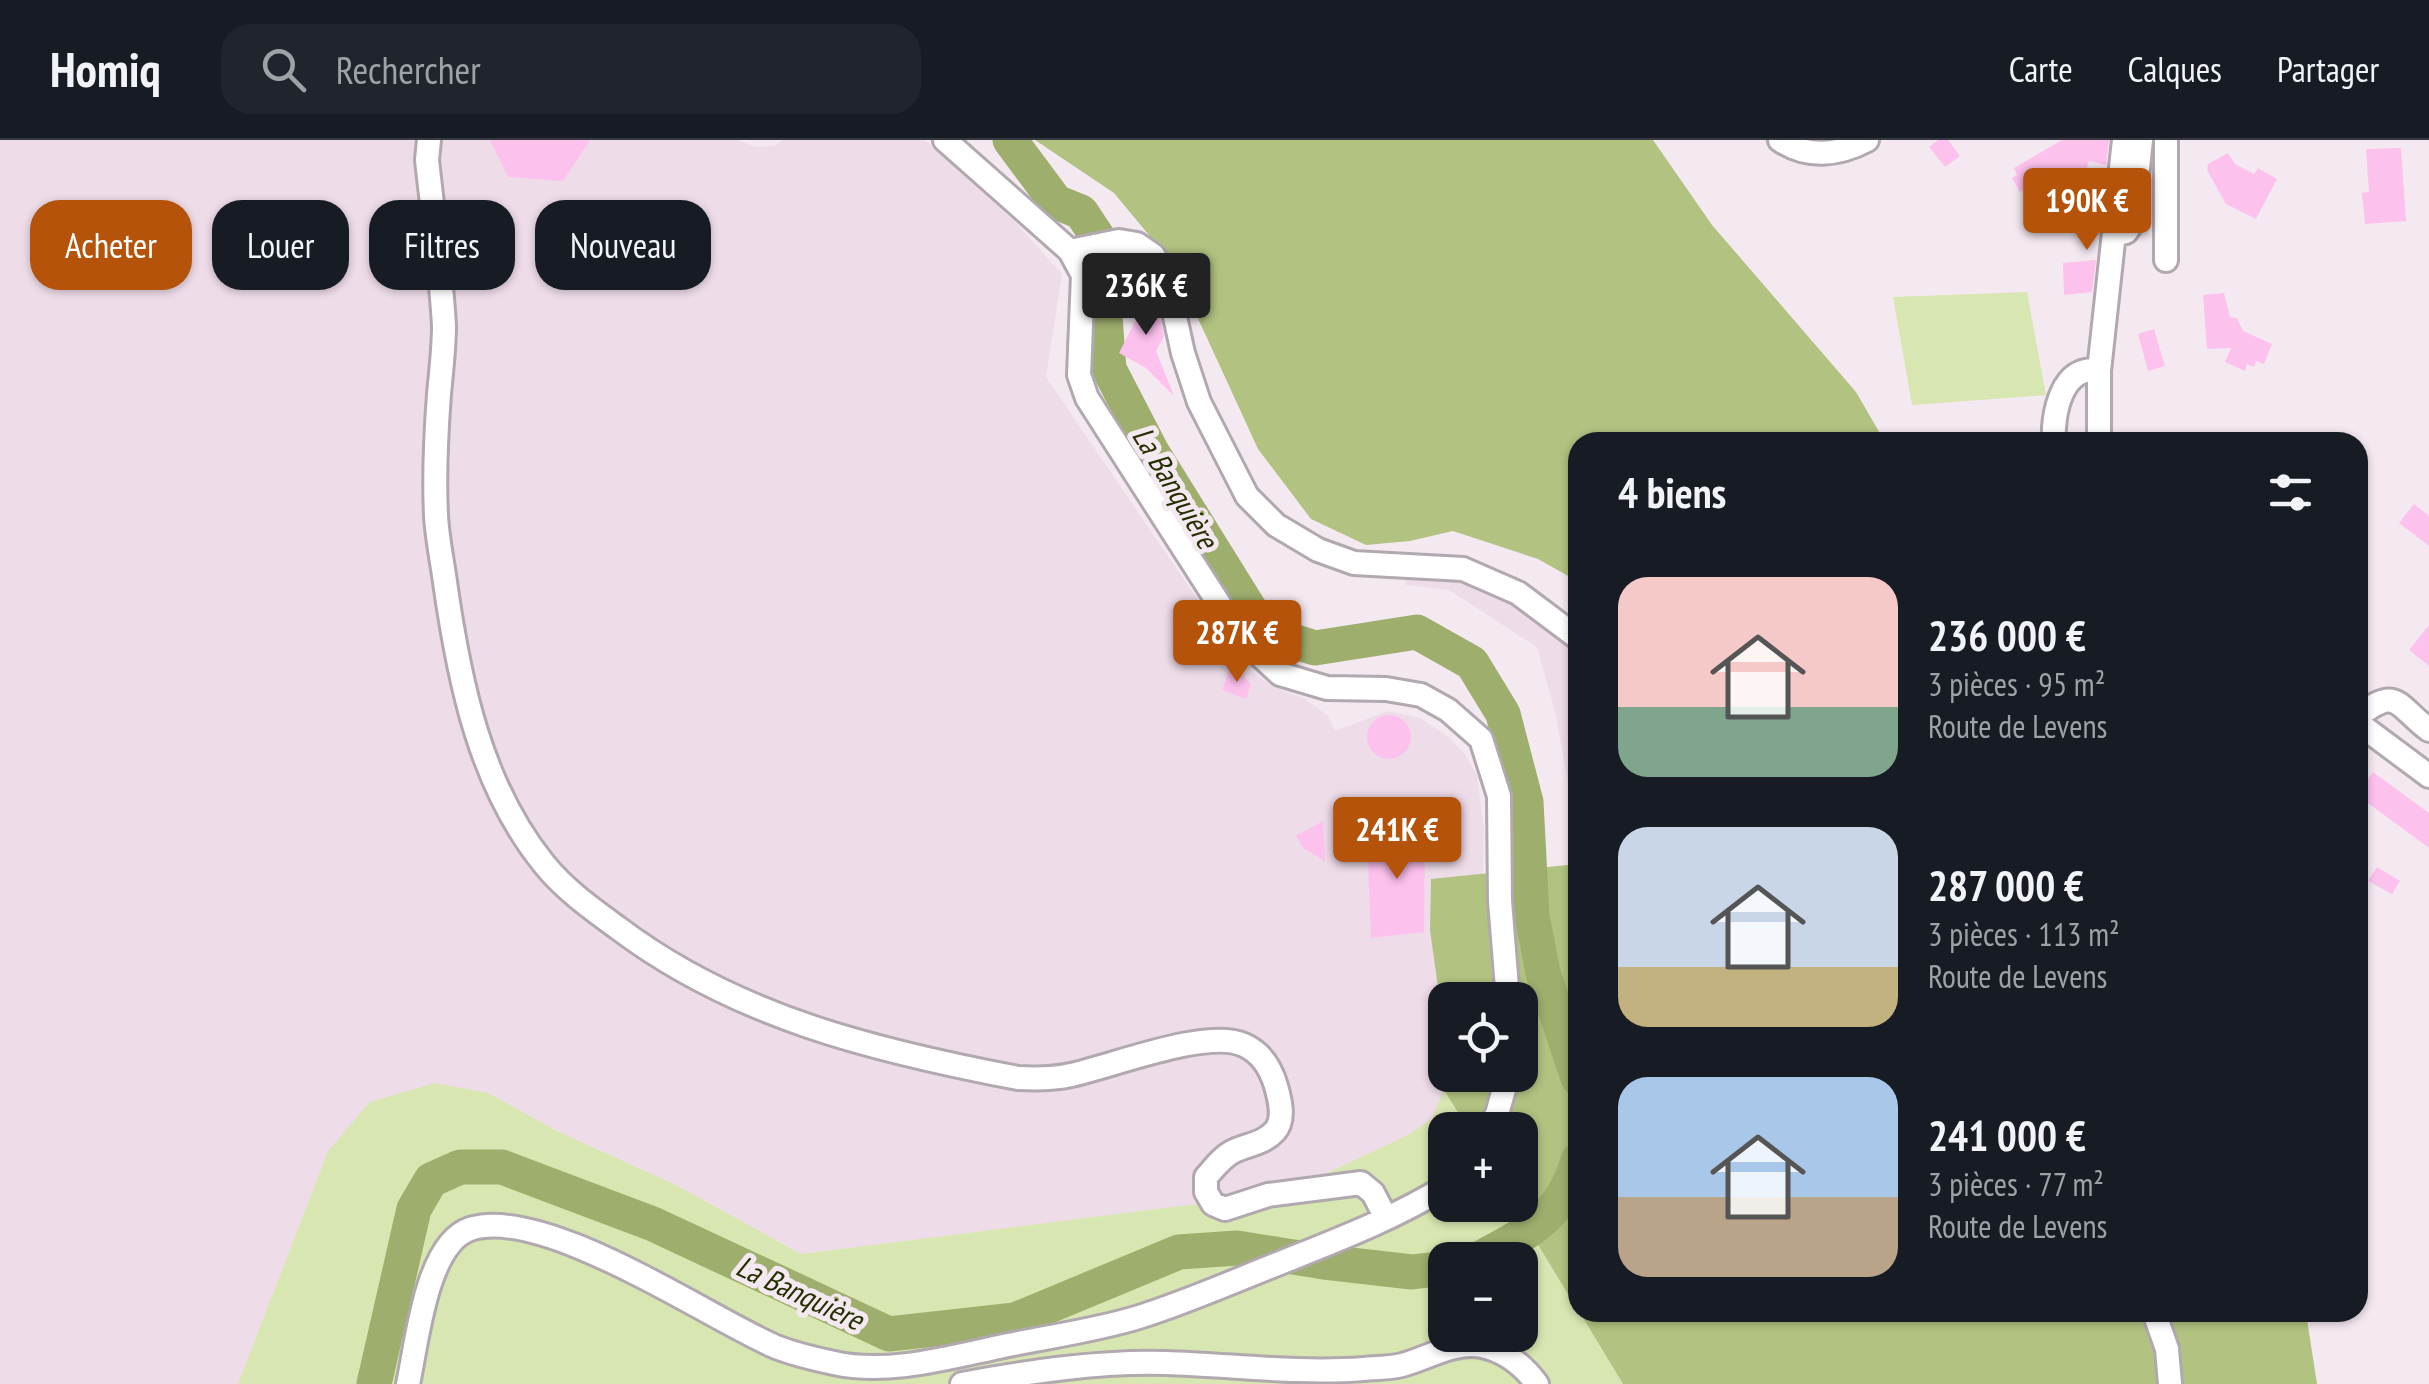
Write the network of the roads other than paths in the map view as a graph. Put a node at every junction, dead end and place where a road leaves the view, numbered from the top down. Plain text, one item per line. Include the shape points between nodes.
1 (429, 140) edge
2 (946, 140) edge
3 (1780, 140) edge
4 (1867, 140) edge
5 (2124, 140) edge
6 (2142, 140) edge
7 (2166, 140) edge
8 (2115, 235) junction
9 (1076, 249) junction
10 (2166, 260) dead end
11 (2099, 371) junction
12 (2098, 417) junction
13 (2056, 432) edge
14 (2099, 432) edge
15 (2106, 432) edge
16 (1568, 630) edge
17 (2368, 710) edge
18 (2368, 728) edge
19 (2429, 730) edge
20 (2429, 776) edge
21 (1507, 982) edge
22 (1428, 1196) edge
23 (1386, 1218) junction
24 (2158, 1322) edge
25 (932, 1361) junction
26 (408, 1384) edge
27 (950, 1384) edge
28 (962, 1384) edge
29 (1537, 1384) edge
30 (2170, 1384) edge

1 - 23 street via 444,328 436,516 451,624 472,722 490,768 511,812 561,883 687,976 860,1044 1043,1079 1213,1040 1245,1045 1272,1072 1280,1123 1206,1177 1213,1204 1225,1209 1361,1183
2 - 9 street
3 - 4 street via 1806,153
5 - 8 street
6 - 8 street via 2132,223
7 - 10 street
8 - 11 street
9 - 16 street via 1119,242 1153,255 1166,276 1199,402 1246,496 1276,525 1354,563 1463,569 1518,593
9 - 21 street via 1083,275 1080,375 1087,398 1241,638 1280,674 1326,688 1421,695 1481,739 1499,796
11 - 12 street
11 - 13 street via 2084,370 2069,380
12 - 14 street
12 - 15 street
17 - 19 street via 2380,699 2394,700
18 - 20 street
22 - 23 street
23 - 25 street via 1138,1318
24 - 30 street
25 - 26 street via 840,1364 778,1348 616,1263 536,1234 482,1226 454,1237 440,1258
25 - 27 street
28 - 29 street via 1128,1364 1290,1371 1400,1366 1452,1347 1479,1345 1504,1353

